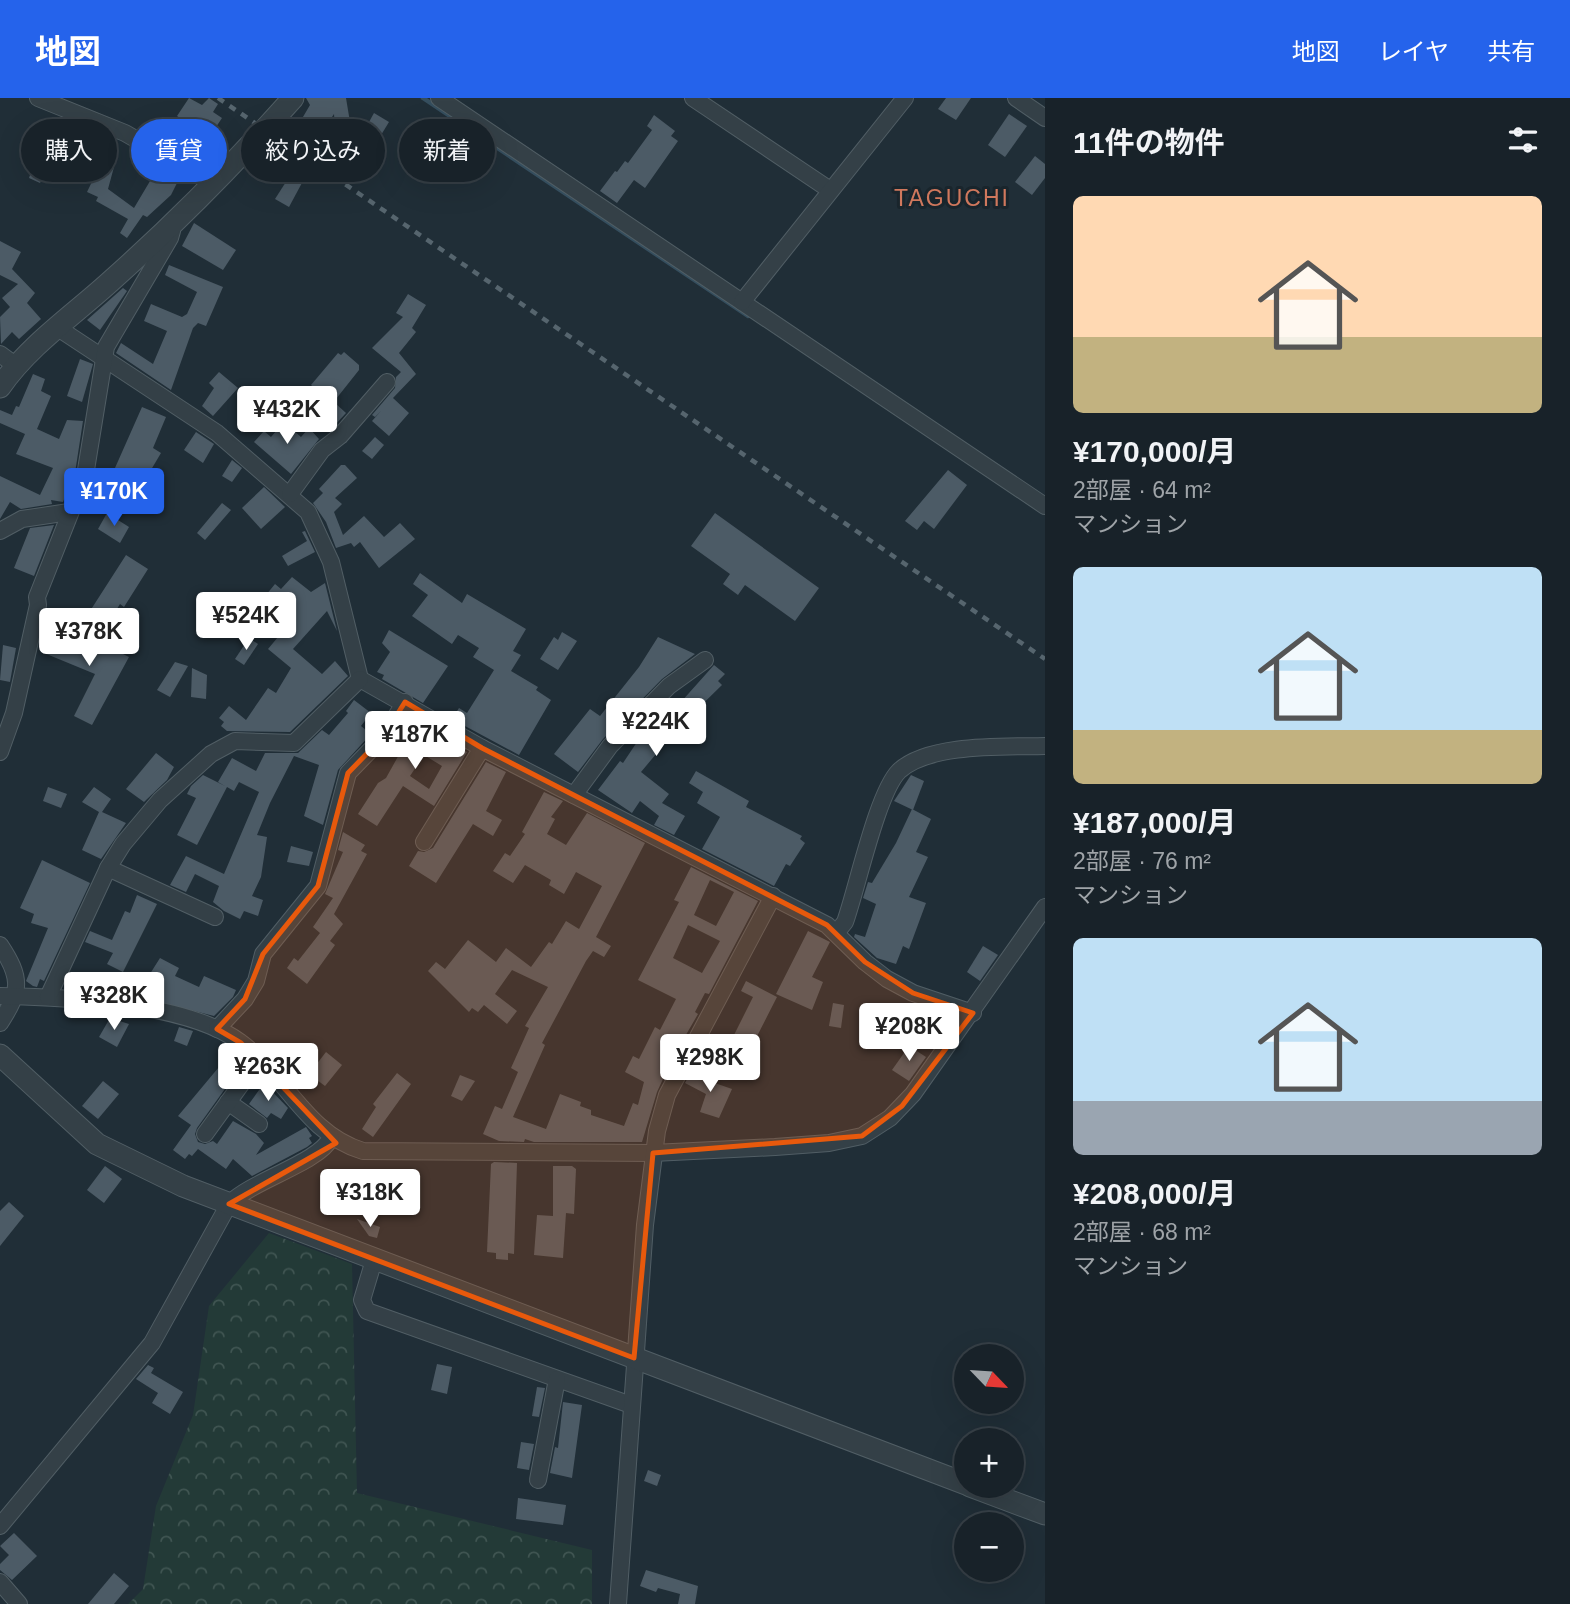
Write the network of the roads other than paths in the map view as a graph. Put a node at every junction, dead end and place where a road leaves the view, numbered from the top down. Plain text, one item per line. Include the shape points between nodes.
1 (38, 98) edge
2 (293, 98) edge
3 (439, 98) edge
4 (693, 98) edge
5 (905, 98) edge
6 (1016, 98) edge
7 (1045, 118) edge
8 (214, 184) junction
9 (830, 190) junction
10 (169, 226) junction
11 (742, 302) junction
12 (58, 328) junction
13 (7, 359) edge
14 (103, 361) junction
15 (387, 382) dead end
16 (0, 387) edge
17 (290, 494) junction
18 (1045, 506) edge
19 (69, 512) junction
20 (0, 531) edge
21 (705, 660) dead end
22 (360, 679) junction
23 (405, 702) junction
24 (1045, 746) edge
25 (482, 748) junction
26 (0, 752) edge
27 (575, 795) junction
28 (424, 842) dead end
29 (108, 868) junction
30 (773, 896) junction
31 (1045, 906) edge
32 (215, 917) dead end
33 (837, 932) junction
34 (0, 945) edge
35 (8, 996) edge
36 (48, 997) junction
37 (972, 1013) junction
38 (0, 1023) edge
39 (216, 1029) junction
40 (0, 1055) edge
41 (258, 1060) junction
42 (228, 1102) junction
43 (259, 1124) dead end
44 (205, 1134) dead end
45 (331, 1138) junction
46 (653, 1153) junction
47 (229, 1204) junction
48 (374, 1260) junction
49 (634, 1358) junction
50 (557, 1379) junction
51 (631, 1405) junction
52 (538, 1480) dead end
53 (954, 1480) edge
54 (1003, 1498) edge
55 (1045, 1514) edge
56 (0, 1526) edge
57 (0, 1582) edge
58 (19, 1604) edge
59 (618, 1604) edge

1 - 8 street via 125,134
2 - 8 street
3 - 11 street
4 - 9 street
5 - 9 street
6 - 7 street
8 - 10 street
9 - 11 street
10 - 12 street
10 - 14 street via 170,238 112,331
11 - 18 street
12 - 13 street
12 - 14 street
13 - 16 street
14 - 17 street via 217,433
14 - 19 street via 87,468
15 - 17 street via 322,450
17 - 22 street via 308,512 331,562
19 - 20 street via 22,519
19 - 26 street via 37,597 25,668
21 - 27 street via 669,686 610,746
22 - 23 street
22 - 29 street via 294,743 235,741 211,754 160,800
23 - 25 street
23 - 39 street via 383,737 348,773 318,886 263,954 256,981 245,999
24 - 33 street via 954,751 924,758 898,773 877,816 845,922
25 - 27 street
25 - 28 street
27 - 30 street
29 - 32 street
29 - 36 street
30 - 33 street
30 - 46 street via 667,1095
31 - 37 street
33 - 37 street via 887,979
34 - 35 street via 18,980
35 - 36 street
35 - 38 street
36 - 39 street via 140,1008
37 - 46 street via 902,1106 862,1136 829,1143
39 - 41 street via 241,1043
40 - 47 street via 97,1144
41 - 42 street
41 - 45 street
42 - 43 street
42 - 44 street
45 - 46 street via 363,1151
45 - 47 street via 321,1151 243,1191
46 - 49 street
47 - 48 street
47 - 56 street via 152,1343
48 - 49 street
48 - 50 street via 362,1300 367,1311
49 - 51 street
49 - 53 street
50 - 51 street
50 - 52 street
51 - 59 street
54 - 55 street
57 - 58 street

